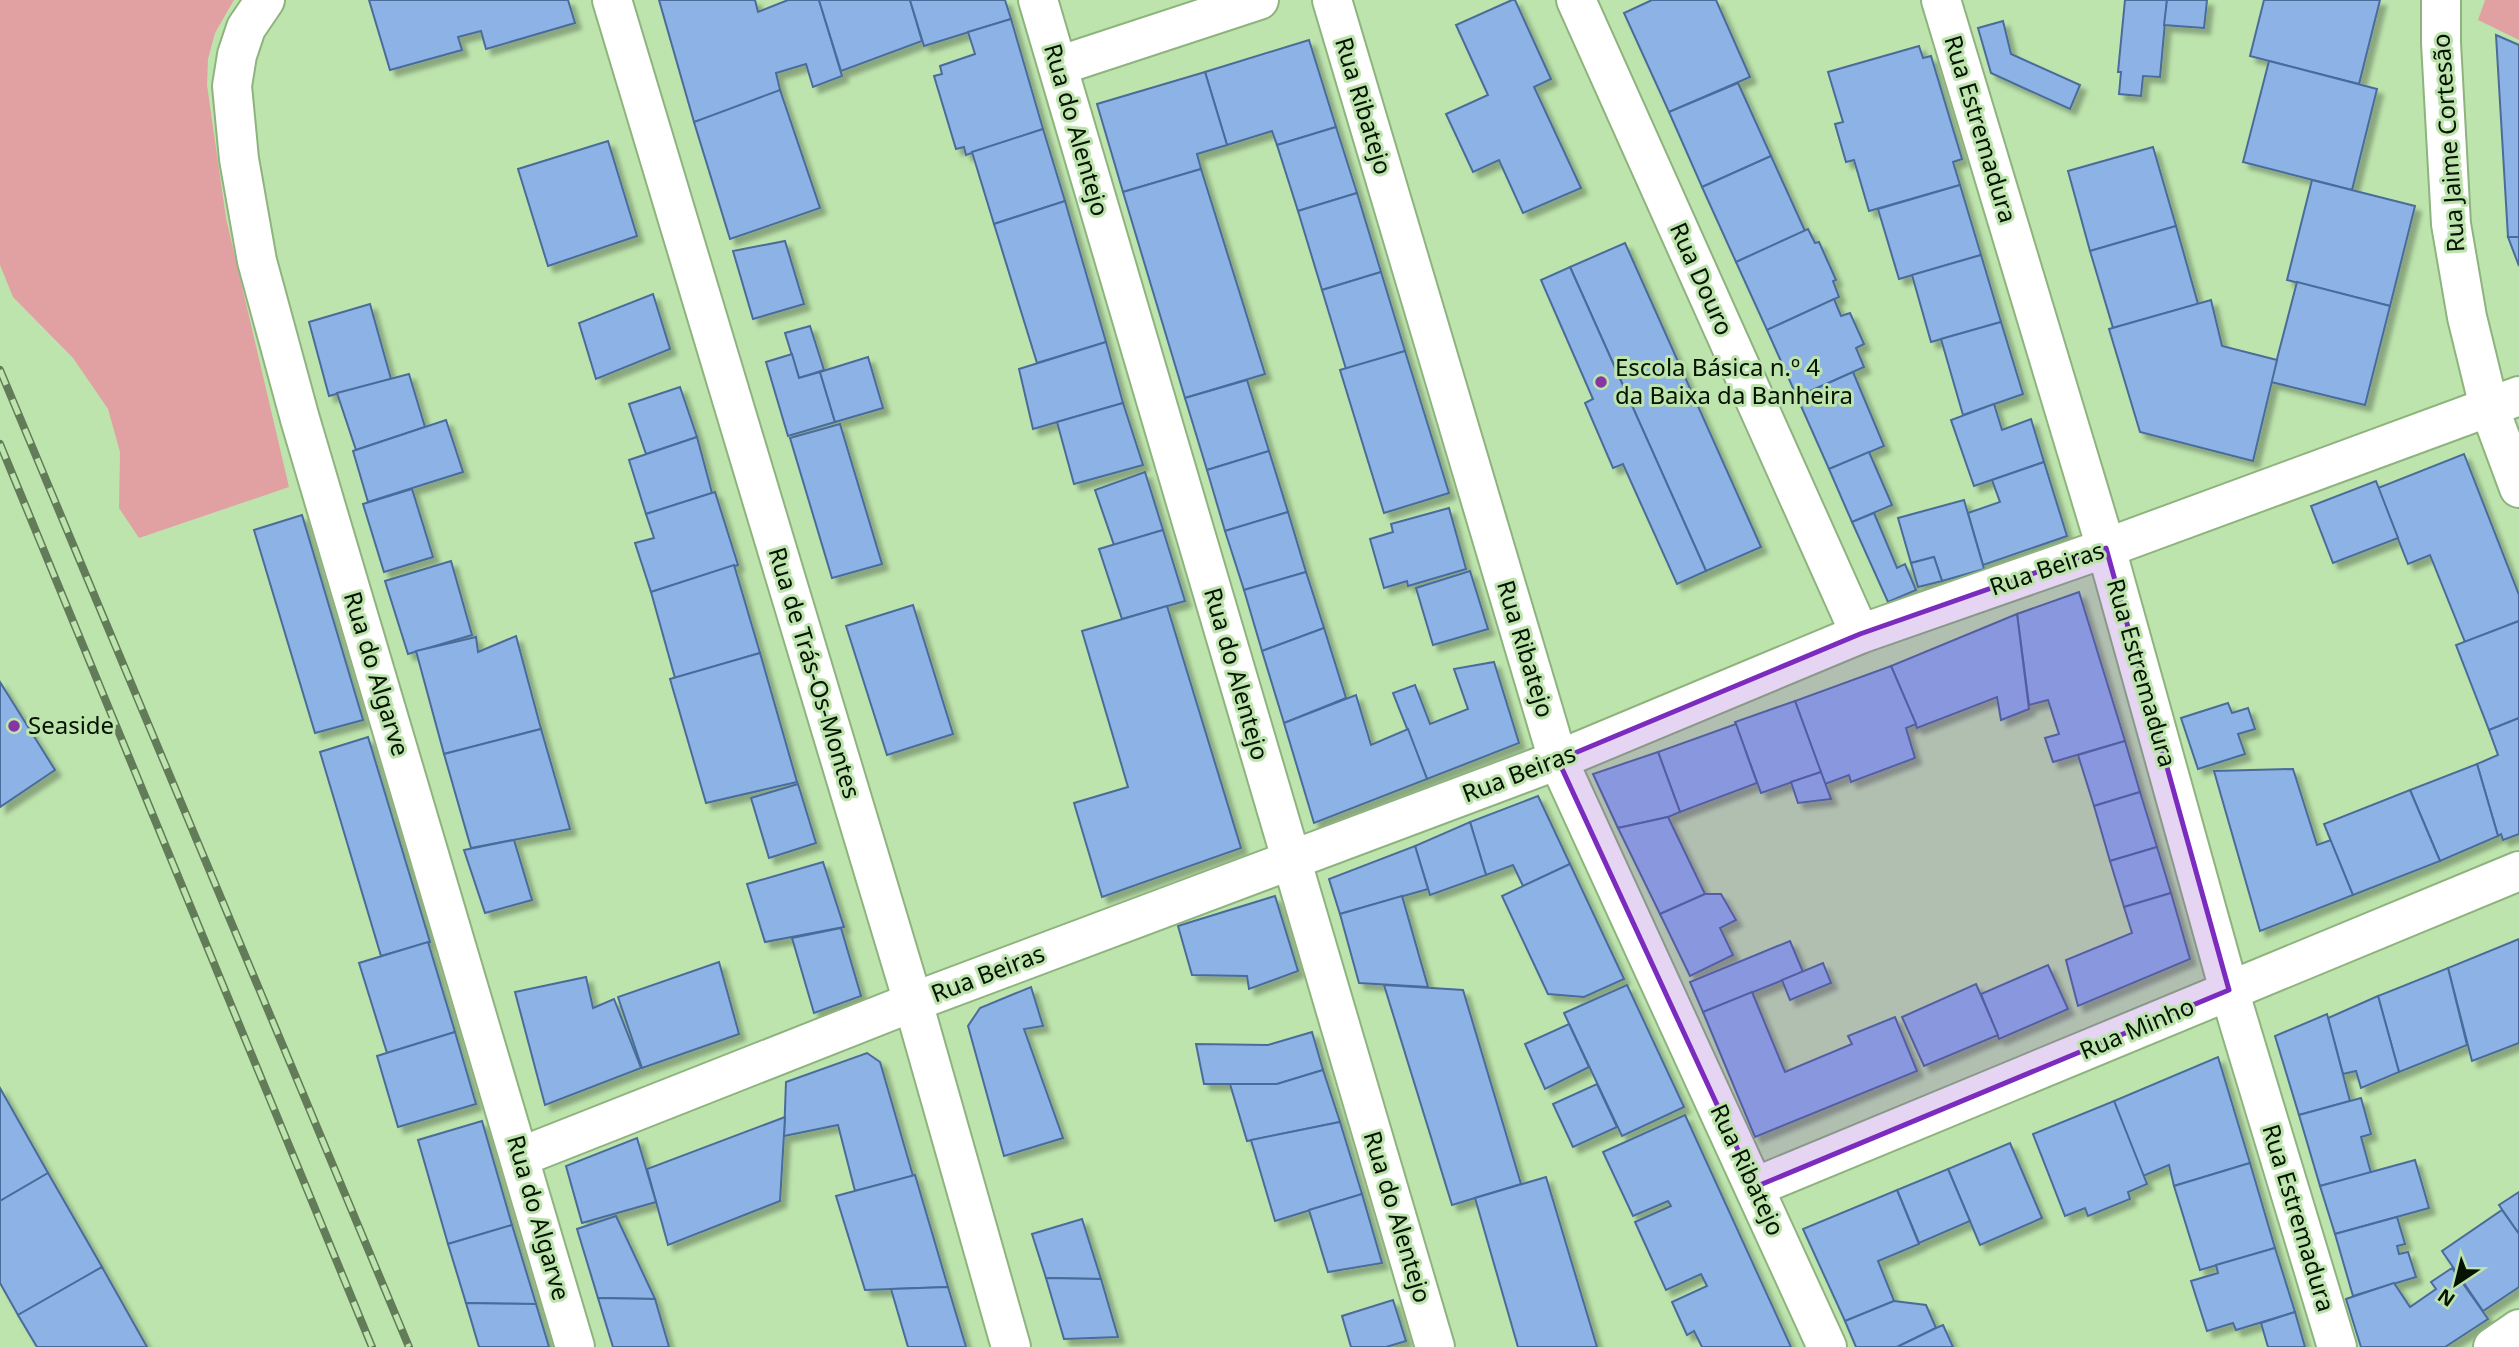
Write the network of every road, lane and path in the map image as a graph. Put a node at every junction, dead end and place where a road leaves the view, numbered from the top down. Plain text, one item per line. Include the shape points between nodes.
1 (265, 0) edge
2 (612, 0) edge
3 (1038, 0) edge
4 (1259, 0) edge
5 (1332, 0) edge
6 (1576, 0) edge
7 (1941, 0) edge
8 (2441, 0) edge
9 (1058, 66) junction
10 (2504, 402) edge
11 (2519, 488) edge
12 (2106, 548) junction
13 (1860, 634) junction
14 (1558, 760) junction
15 (1290, 860) junction
16 (2519, 871) edge
17 (2230, 990) junction
18 (913, 1002) junction
19 (520, 1157) junction
20 (1755, 1187) junction
21 (2519, 1329) edge
22 (575, 1347) edge
23 (1010, 1347) edge
24 (1435, 1347) edge
25 (1827, 1347) edge
26 (2337, 1347) edge
27 (2493, 1347) edge

1 - 19 street, Rua do Algarve via 246,28 232,86 257,261
2 - 18 street, Rua de Trás-Os-Montes
3 - 9 street, Rua do Alentejo
4 - 9 street
5 - 14 street, Rua Ribatejo
6 - 13 street, Rua Douro
7 - 12 street, Rua Estremadura
8 - 10 street, Rua Jaime Cortesão via 2451,224 2467,317
9 - 15 street, Rua do Alentejo
10 - 11 street, Rua Jaime Cortesão
10 - 12 street, Rua Beiras
12 - 13 street, Rua Beiras
12 - 17 street, Rua Estremadura
13 - 14 street, Rua Beiras
14 - 15 street, Rua Beiras
14 - 20 street, Rua Ribatejo
15 - 18 street, Rua Beiras
15 - 24 street, Rua do Alentejo
16 - 17 street, Rua Minho
17 - 20 street, Rua Minho
17 - 26 street, Rua Estremadura
18 - 19 street, Rua Beiras
18 - 23 street, Rua de Trás-Os-Montes
19 - 22 street, Rua do Algarve
20 - 25 street, Rua Ribatejo
21 - 27 street

